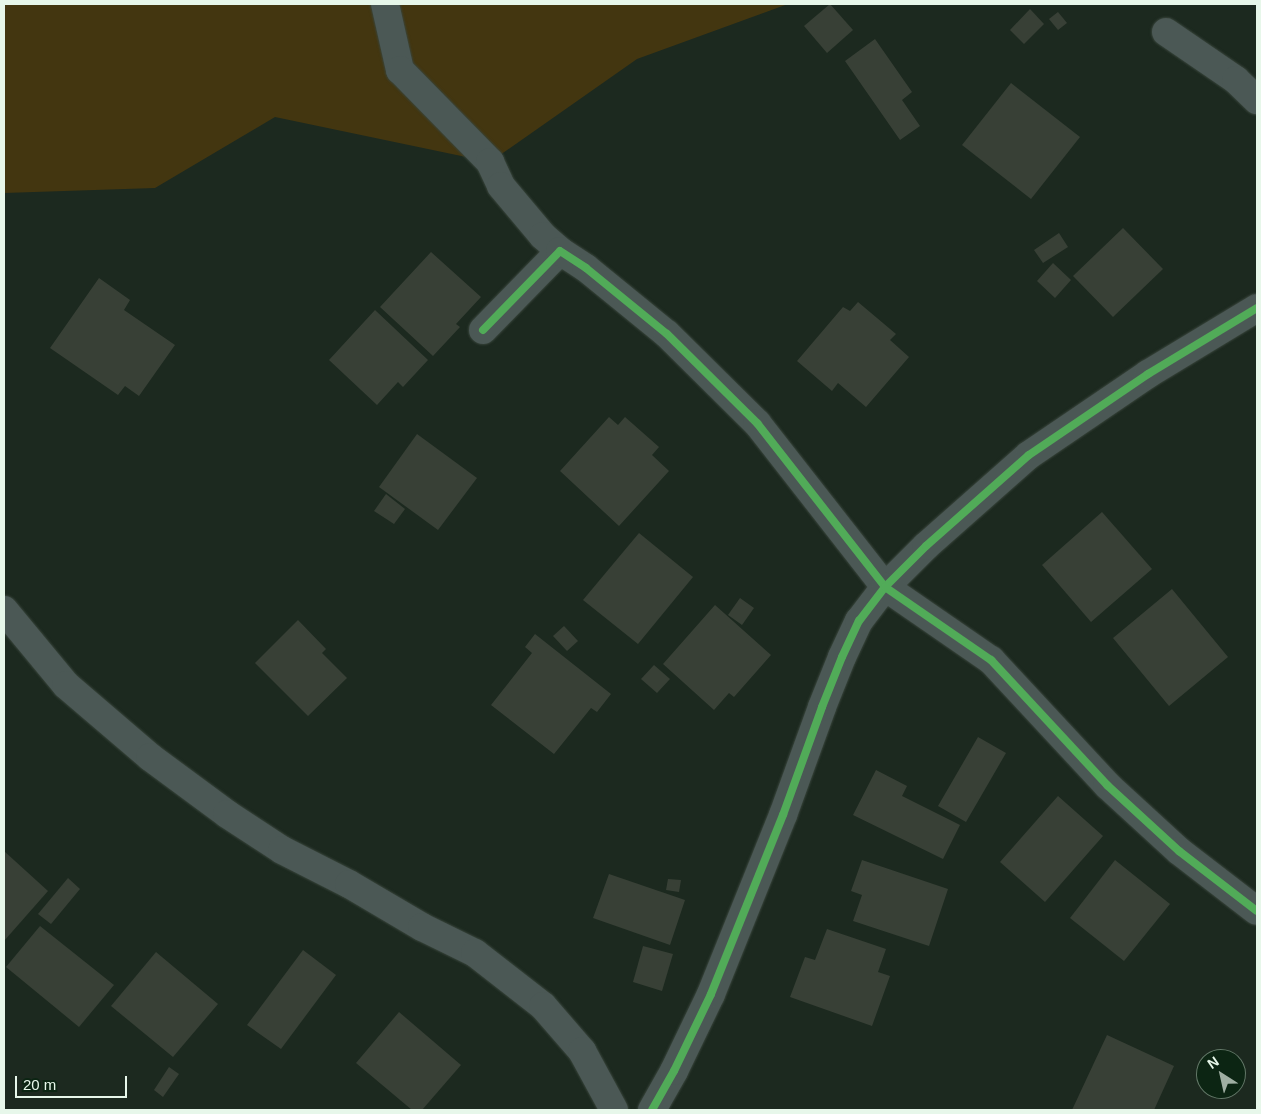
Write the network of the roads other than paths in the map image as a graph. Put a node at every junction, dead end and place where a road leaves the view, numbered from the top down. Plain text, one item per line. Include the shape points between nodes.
1 (385, 4) edge
2 (1166, 32) dead end
3 (1257, 100) edge
4 (560, 251) junction
5 (1257, 308) edge
6 (483, 330) dead end
7 (885, 587) junction
8 (4, 610) edge
9 (1257, 911) edge
10 (614, 1110) edge
11 (652, 1110) edge

1 - 4 street via 400,70 490,162 501,186 543,236
2 - 3 street via 1236,80
4 - 6 street
4 - 7 street via 586,268 667,334 757,423
5 - 7 street via 1148,374 1029,455 926,546
7 - 9 street via 991,660 1107,784 1179,851
7 - 11 street via 860,621 842,657 711,994
8 - 10 street via 66,685 150,757 227,814 282,850 475,953 543,1006 582,1051

